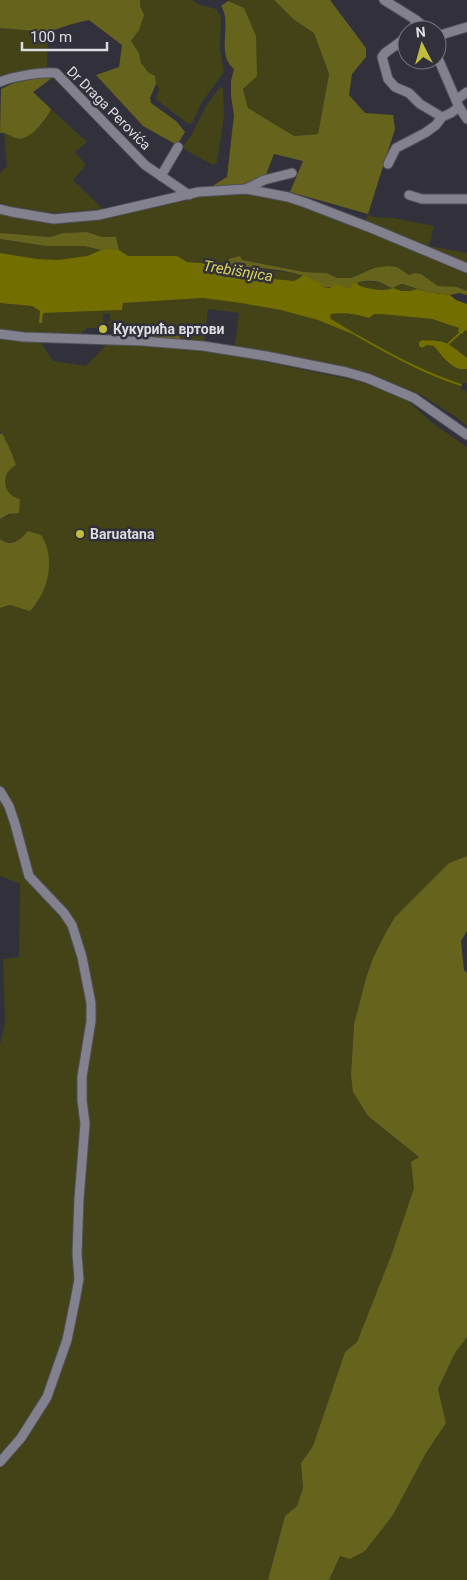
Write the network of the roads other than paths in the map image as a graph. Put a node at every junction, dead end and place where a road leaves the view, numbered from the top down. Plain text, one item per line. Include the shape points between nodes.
1 (384, 0) edge
2 (416, 20) edge
3 (467, 27) edge
4 (447, 33) edge
5 (397, 44) edge
6 (443, 70) edge
7 (0, 82) edge
8 (467, 92) edge
9 (457, 103) junction
10 (442, 117) junction
11 (467, 119) edge
12 (178, 147) dead end
13 (388, 164) dead end
14 (292, 173) dead end
15 (161, 176) junction
16 (246, 189) junction
17 (189, 194) junction
18 (409, 195) dead end
19 (467, 199) edge
20 (0, 209) edge
21 (467, 268) edge
22 (0, 334) edge
23 (467, 435) edge
24 (0, 792) edge
25 (0, 1462) edge

1 - 2 street
3 - 4 street
5 - 10 street via 382,57 388,79 395,87
6 - 9 street
7 - 15 street, Dr Draga Perovića via 40,73 56,73 145,165
8 - 9 street
9 - 10 street via 451,113
9 - 11 street
10 - 13 street via 425,133 396,148
12 - 15 street
14 - 16 street via 264,180
15 - 17 street, Dr Draga Perovića
16 - 17 street
16 - 21 street via 306,203
17 - 20 street via 99,215 54,219
18 - 19 street via 422,199
22 - 23 street via 203,346 346,372 414,398
24 - 25 street via 9,806 29,876 72,925 82,957 90,1004 82,1077 85,1124 79,1199 79,1279 75,1301 67,1340 47,1397 21,1438

